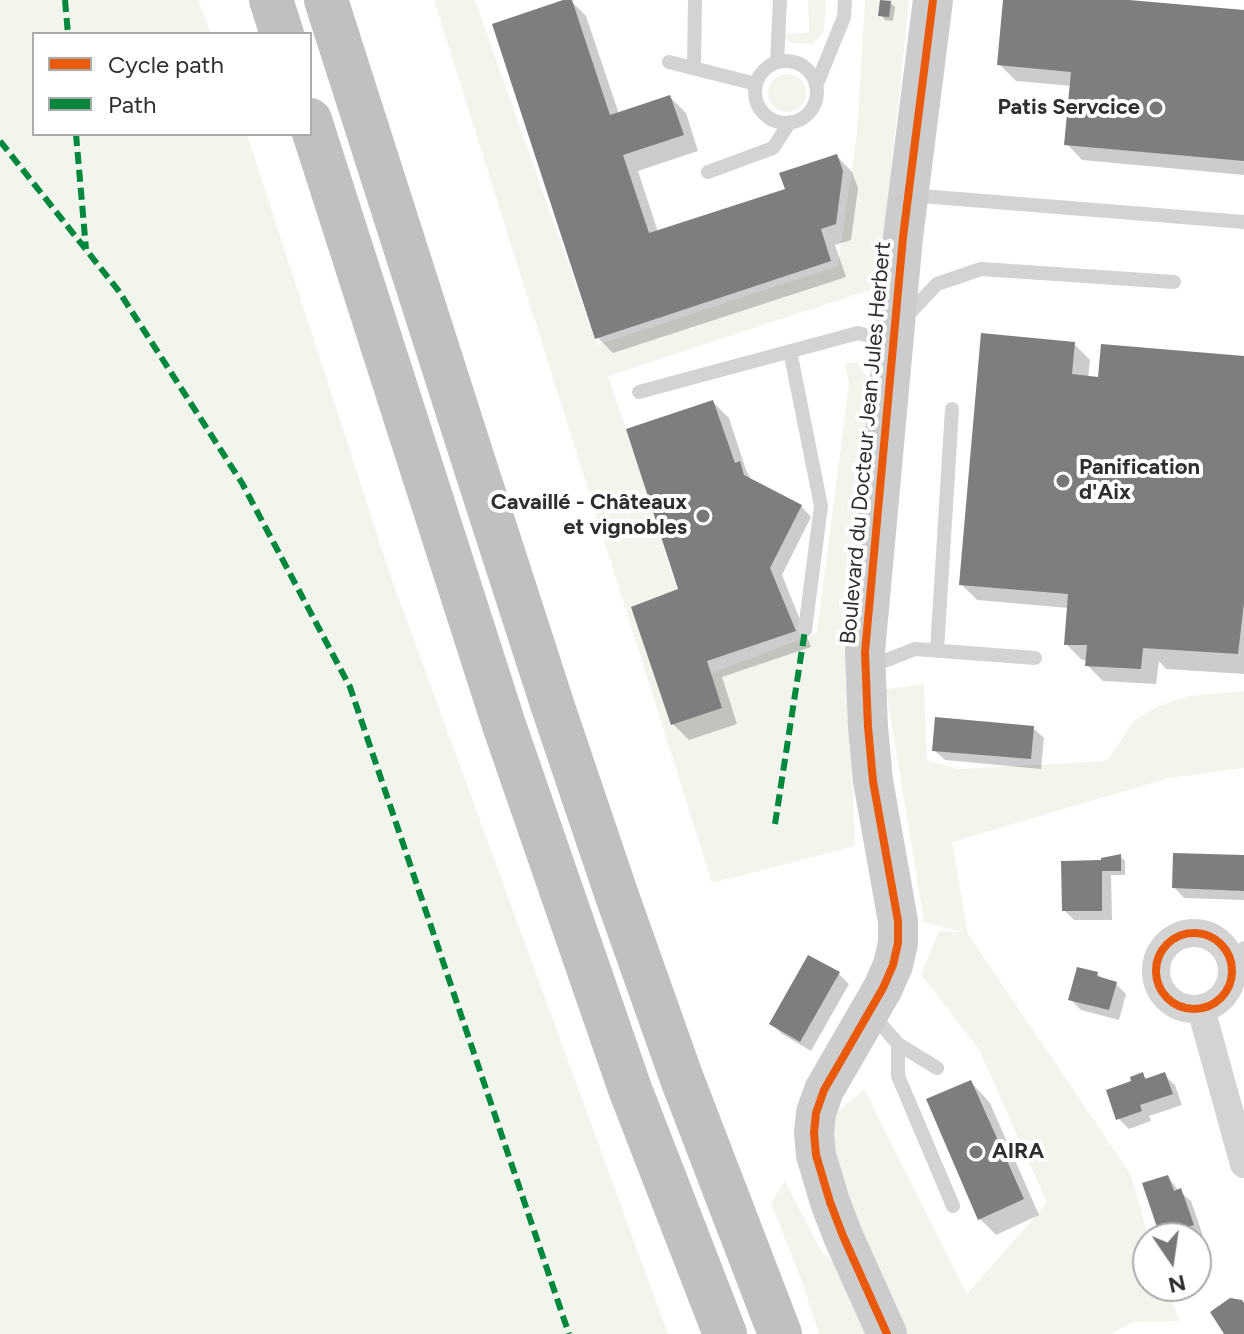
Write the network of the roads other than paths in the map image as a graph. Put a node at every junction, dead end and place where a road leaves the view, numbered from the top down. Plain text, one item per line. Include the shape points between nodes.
1 (271, 0) edge
2 (326, 0) edge
3 (695, 0) edge
4 (780, 0) edge
5 (845, 0) edge
6 (933, 0) edge
7 (281, 32) edge
8 (669, 62) dead end
9 (777, 62) junction
10 (694, 68) junction
11 (756, 84) junction
12 (816, 86) junction
13 (790, 122) junction
14 (312, 126) edge
15 (708, 172) dead end
16 (909, 195) junction
17 (1244, 222) edge
18 (1174, 282) dead end
19 (894, 335) junction
20 (790, 351) junction
21 (639, 392) dead end
22 (952, 409) dead end
23 (805, 630) dead end
24 (937, 650) junction
25 (1035, 658) dead end
26 (865, 668) junction
27 (1237, 953) edge
28 (1201, 1009) junction
29 (870, 1012) junction
30 (898, 1044) junction
31 (937, 1068) dead end
32 (1244, 1164) edge
33 (953, 1206) dead end
34 (725, 1334) edge
35 (780, 1334) edge
36 (887, 1334) edge

1 - 7 highway
2 - 35 highway via 593,823 682,1079
3 - 10 lane
4 - 9 lane
5 - 12 lane via 844,17
6 - 16 street, Boulevard du Docteur Jean Jules Herbert
8 - 10 lane
9 - 11 lane
9 - 12 lane via 806,68
10 - 11 lane
11 - 13 lane via 763,113
12 - 13 lane via 813,106
13 - 15 lane via 773,148
14 - 34 highway via 514,754 630,1089
16 - 17 lane
16 - 19 street, Boulevard du Docteur Jean Jules Herbert
18 - 19 lane via 981,269 937,284
19 - 20 lane via 858,333
19 - 26 street, Boulevard du Docteur Jean Jules Herbert
20 - 21 lane
20 - 23 lane via 821,506
22 - 24 lane
24 - 25 lane
24 - 26 lane via 915,649
26 - 29 street, Boulevard du Docteur Jean Jules Herbert via 873,781 898,921 893,965
27 - 28 street via 1229,988
27 - 28 street via 1199,932 1175,937 1164,946 1155,971 1164,996 1187,1009
28 - 32 street
29 - 30 lane
29 - 36 street, Boulevard du Docteur Jean Jules Herbert via 824,1090 814,1133 830,1202
30 - 31 lane
30 - 33 lane via 898,1076

